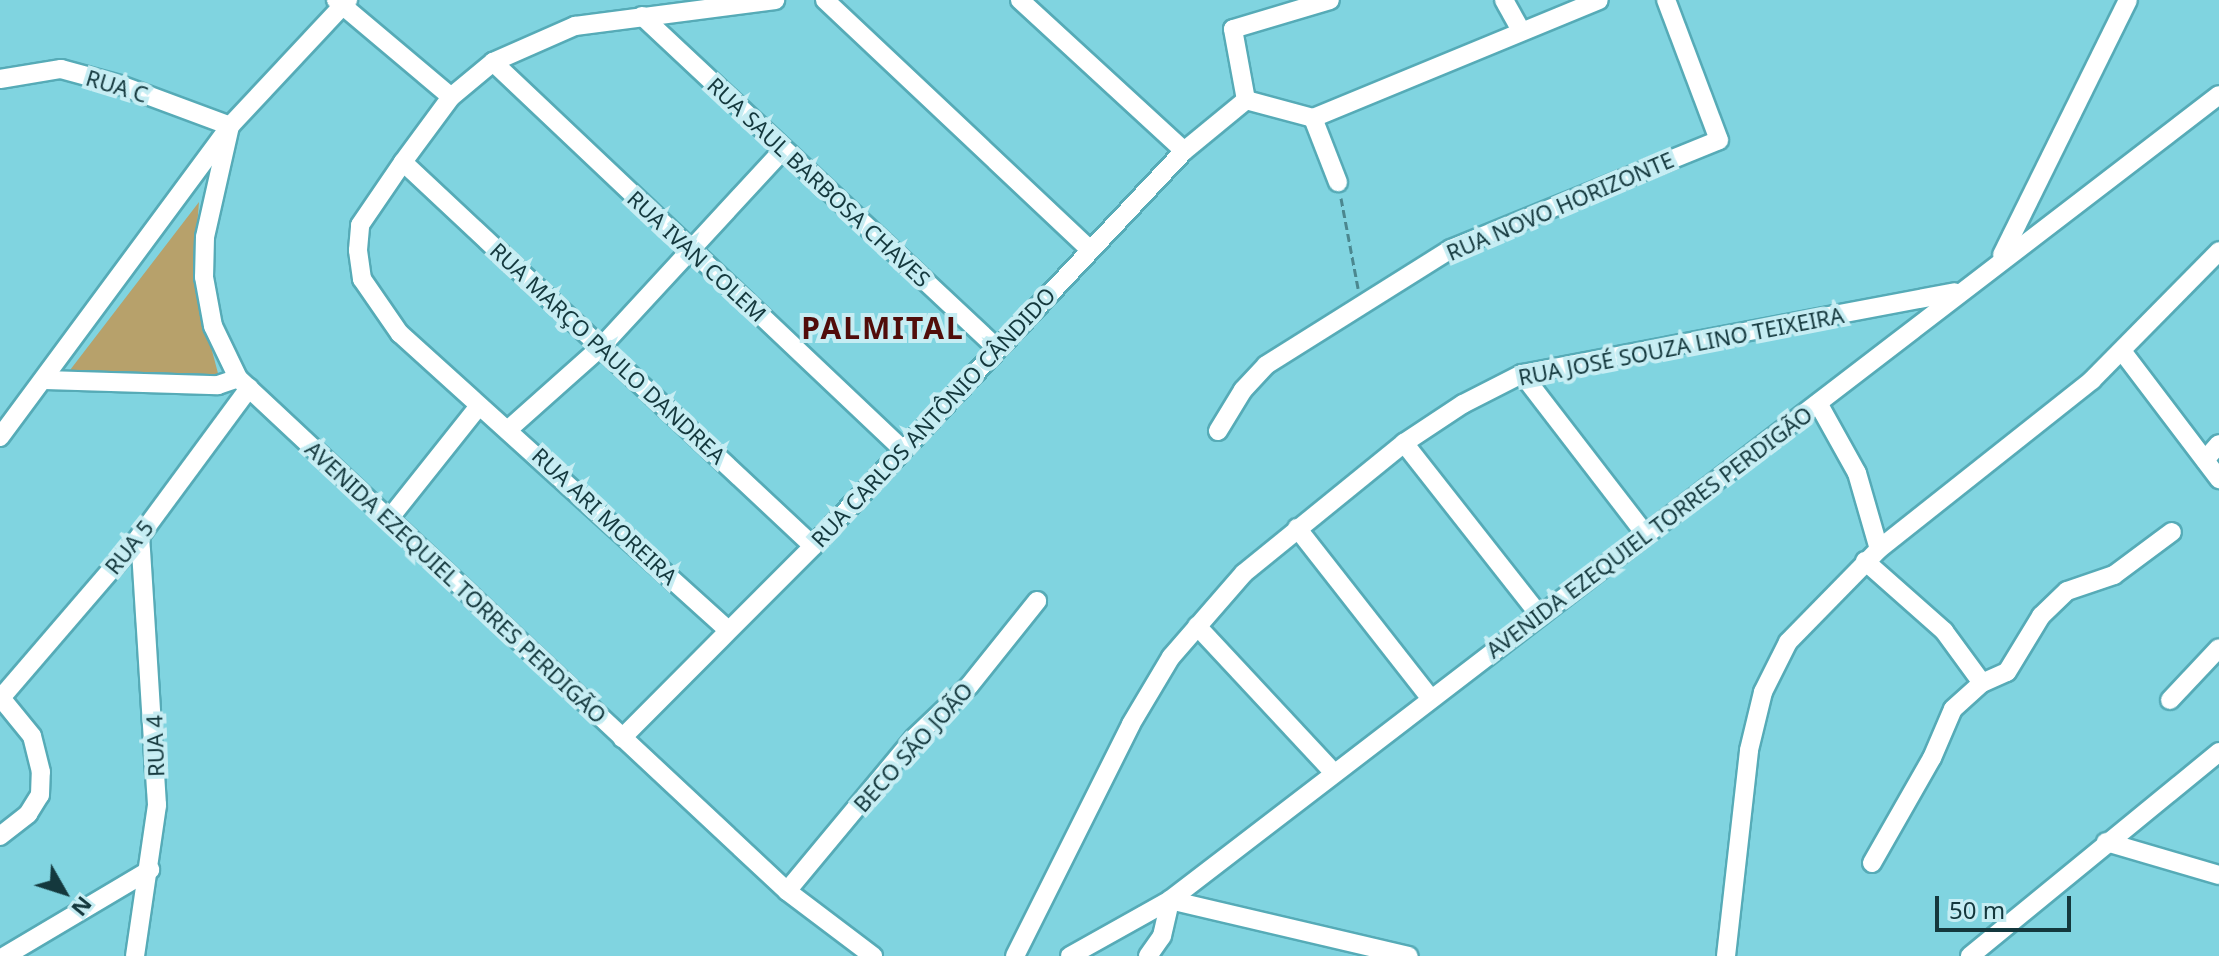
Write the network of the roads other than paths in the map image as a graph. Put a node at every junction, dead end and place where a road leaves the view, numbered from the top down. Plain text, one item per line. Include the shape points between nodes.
1 (775, 0) edge
2 (825, 0) edge
3 (1020, 0) edge
4 (1330, 0) edge
5 (1504, 0) edge
6 (1599, 0) edge
7 (1666, 0) edge
8 (2128, 0) edge
9 (343, 2) edge
10 (668, 6) edge
11 (642, 16) junction
12 (1521, 31) junction
13 (493, 62) junction
14 (0, 79) edge
15 (2219, 95) edge
16 (451, 97) junction
17 (1246, 100) junction
18 (1313, 118) junction
19 (230, 126) junction
20 (784, 149) junction
21 (1184, 151) junction
22 (403, 162) junction
23 (1338, 182) road end
24 (691, 250) junction
25 (1090, 250) junction
26 (2219, 251) edge
27 (2000, 258) junction
28 (1957, 291) junction
29 (602, 346) junction
30 (996, 347) junction
31 (2122, 351) junction
32 (1522, 374) junction
33 (45, 380) junction
34 (244, 383) junction
35 (1818, 403) junction
36 (479, 406) junction
37 (510, 428) junction
38 (1218, 431) dead end
39 (0, 437) edge
40 (1404, 443) junction
41 (2219, 444) edge
42 (901, 448) junction
43 (2205, 460) junction
44 (2219, 479) edge
45 (389, 519) junction
46 (1297, 528) junction
47 (2172, 532) dead end
48 (1646, 535) junction
49 (140, 536) junction
50 (813, 546) junction
51 (1872, 555) junction
52 (1037, 601) dead end
53 (1540, 616) junction
54 (1197, 626) junction
55 (728, 630) junction
56 (2219, 648) edge
57 (1982, 683) junction
58 (1, 698) edge
59 (1431, 699) junction
60 (2170, 700) dead end
61 (622, 738) junction
62 (2219, 752) edge
63 (1334, 773) junction
64 (0, 836) edge
65 (2106, 842) junction
66 (1872, 863) dead end
67 (150, 870) junction
68 (2219, 875) edge
69 (787, 891) junction
70 (1170, 900) junction
71 (1974, 955) edge
72 (5, 956) edge
73 (135, 956) edge
74 (873, 956) edge
75 (1015, 956) edge
76 (1070, 956) edge
77 (1148, 956) edge
78 (1409, 956) edge
79 (1726, 956) edge

1 - 10 street, RUA ARI MOREIRA
2 - 25 street
3 - 21 street
4 - 17 street via 1233,29
5 - 12 street
6 - 12 street
7 - 38 street, RUA NOVO HORIZONTE via 1719,140 1451,249 1266,365
8 - 27 street
9 - 16 street
9 - 19 street
10 - 11 street, RUA ARI MOREIRA
11 - 13 street, RUA ARI MOREIRA via 575,26
11 - 20 street, RUA SAUL BARBOSA CHAVES
12 - 18 street
13 - 16 street, RUA ARI MOREIRA
13 - 24 street, RUA IVAN COLEM
14 - 19 street, RUA C via 61,69
15 - 27 street, AVENIDA EZEQUIEL TORRES PERDIGÃO
16 - 22 street, RUA ARI MOREIRA
17 - 18 street
17 - 21 street, RUA CARLOS ANTÔNIO CÂNDIDO
18 - 23 street
19 - 33 street
19 - 34 street, AVENIDA EZEQUIEL TORRES PERDIGÃO via 205,237 204,277 213,326
20 - 24 street
20 - 30 street, RUA SAUL BARBOSA CHAVES
21 - 25 street, RUA CARLOS ANTÔNIO CÂNDIDO
22 - 29 street, RUA MARÇO PAULO DANDREA
22 - 36 street, RUA ARI MOREIRA via 360,225 362,279 400,334
24 - 29 street
24 - 42 street, RUA IVAN COLEM
25 - 30 street, RUA CARLOS ANTÔNIO CÂNDIDO
26 - 31 street
27 - 28 street, AVENIDA EZEQUIEL TORRES PERDIGÃO
28 - 32 street, RUA JOSÉ SOUZA LINO TEIXEIRA
28 - 35 street, AVENIDA EZEQUIEL TORRES PERDIGÃO
29 - 37 street
29 - 50 street, RUA MARÇO PAULO DANDREA
30 - 42 street, RUA CARLOS ANTÔNIO CÂNDIDO
31 - 43 street
31 - 51 street
32 - 40 street, RUA JOSÉ SOUZA LINO TEIXEIRA
32 - 48 street
33 - 34 street
33 - 39 street
34 - 45 street, AVENIDA EZEQUIEL TORRES PERDIGÃO
34 - 49 street, RUA 5
35 - 48 street, AVENIDA EZEQUIEL TORRES PERDIGÃO
35 - 51 street via 1857,473
36 - 37 street, RUA ARI MOREIRA
36 - 45 street
37 - 55 street, RUA ARI MOREIRA
40 - 46 street, RUA JOSÉ SOUZA LINO TEIXEIRA
40 - 53 street
41 - 43 street
42 - 50 street, RUA CARLOS ANTÔNIO CÂNDIDO
43 - 44 street
45 - 61 street, AVENIDA EZEQUIEL TORRES PERDIGÃO
46 - 54 street, RUA JOSÉ SOUZA LINO TEIXEIRA via 1244,573
46 - 59 street
47 - 57 street via 2114,575 2067,591 2041,616 2007,672
48 - 53 street, AVENIDA EZEQUIEL TORRES PERDIGÃO
49 - 58 street, RUA 5
49 - 67 street, RUA 4 via 157,805
50 - 55 street, RUA CARLOS ANTÔNIO CÂNDIDO
51 - 57 street via 1944,631
51 - 79 street via 1788,642 1763,692 1749,750
52 - 69 street, BECO SÃO JOÃO
53 - 59 street, AVENIDA EZEQUIEL TORRES PERDIGÃO
54 - 63 street
54 - 75 street, RUA JOSÉ SOUZA LINO TEIXEIRA via 1171,657 1131,724
55 - 61 street, RUA CARLOS ANTÔNIO CÂNDIDO
56 - 60 street
57 - 66 street via 1953,709 1932,758
58 - 64 street via 32,736 41,772 40,795 28,814
59 - 63 street, AVENIDA EZEQUIEL TORRES PERDIGÃO
61 - 69 street, AVENIDA EZEQUIEL TORRES PERDIGÃO
62 - 65 street
63 - 70 street, AVENIDA EZEQUIEL TORRES PERDIGÃO
65 - 68 street
65 - 71 street
67 - 72 street
67 - 73 street, RUA 4
69 - 74 street, AVENIDA EZEQUIEL TORRES PERDIGÃO
70 - 76 street, AVENIDA EZEQUIEL TORRES PERDIGÃO
70 - 77 street via 1162,936
70 - 78 street

